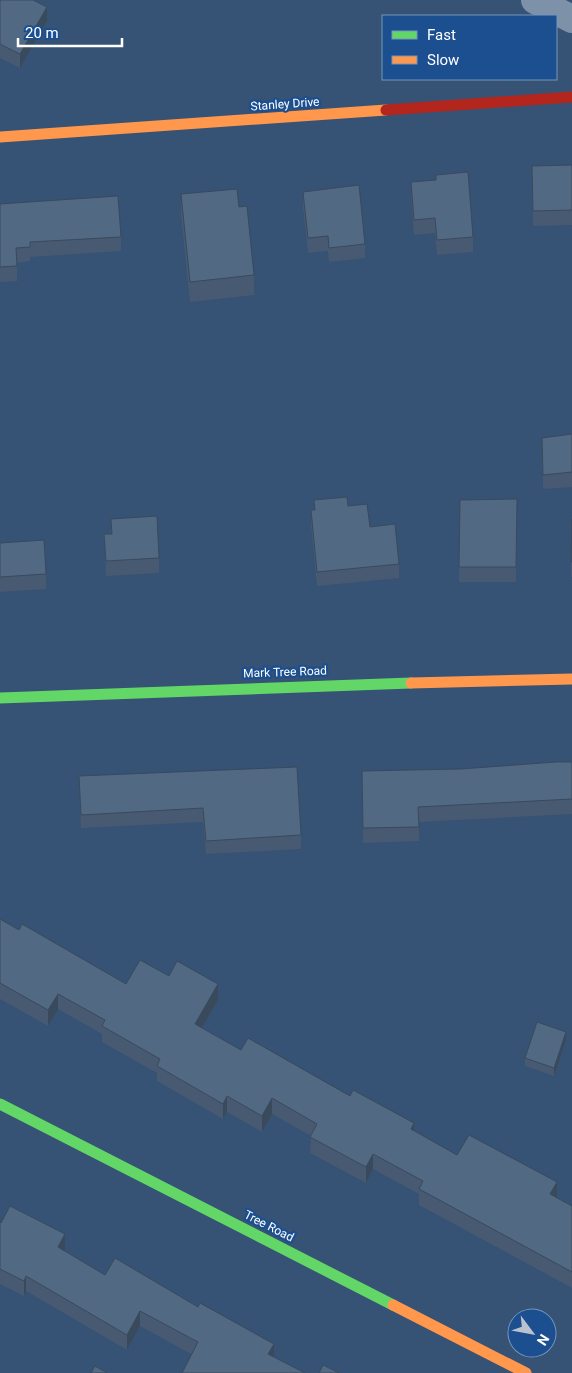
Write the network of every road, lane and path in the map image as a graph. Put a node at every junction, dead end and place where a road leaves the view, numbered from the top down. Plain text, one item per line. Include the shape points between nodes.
1 (535, 0) edge
2 (572, 19) edge
3 (572, 97) edge
4 (0, 137) edge
5 (572, 679) edge
6 (0, 698) edge
7 (0, 1104) edge
8 (526, 1373) edge

1 - 2 street
3 - 4 street, Stanley Drive
5 - 6 street, Mark Tree Road via 312,685
7 - 8 street, Tree Road

